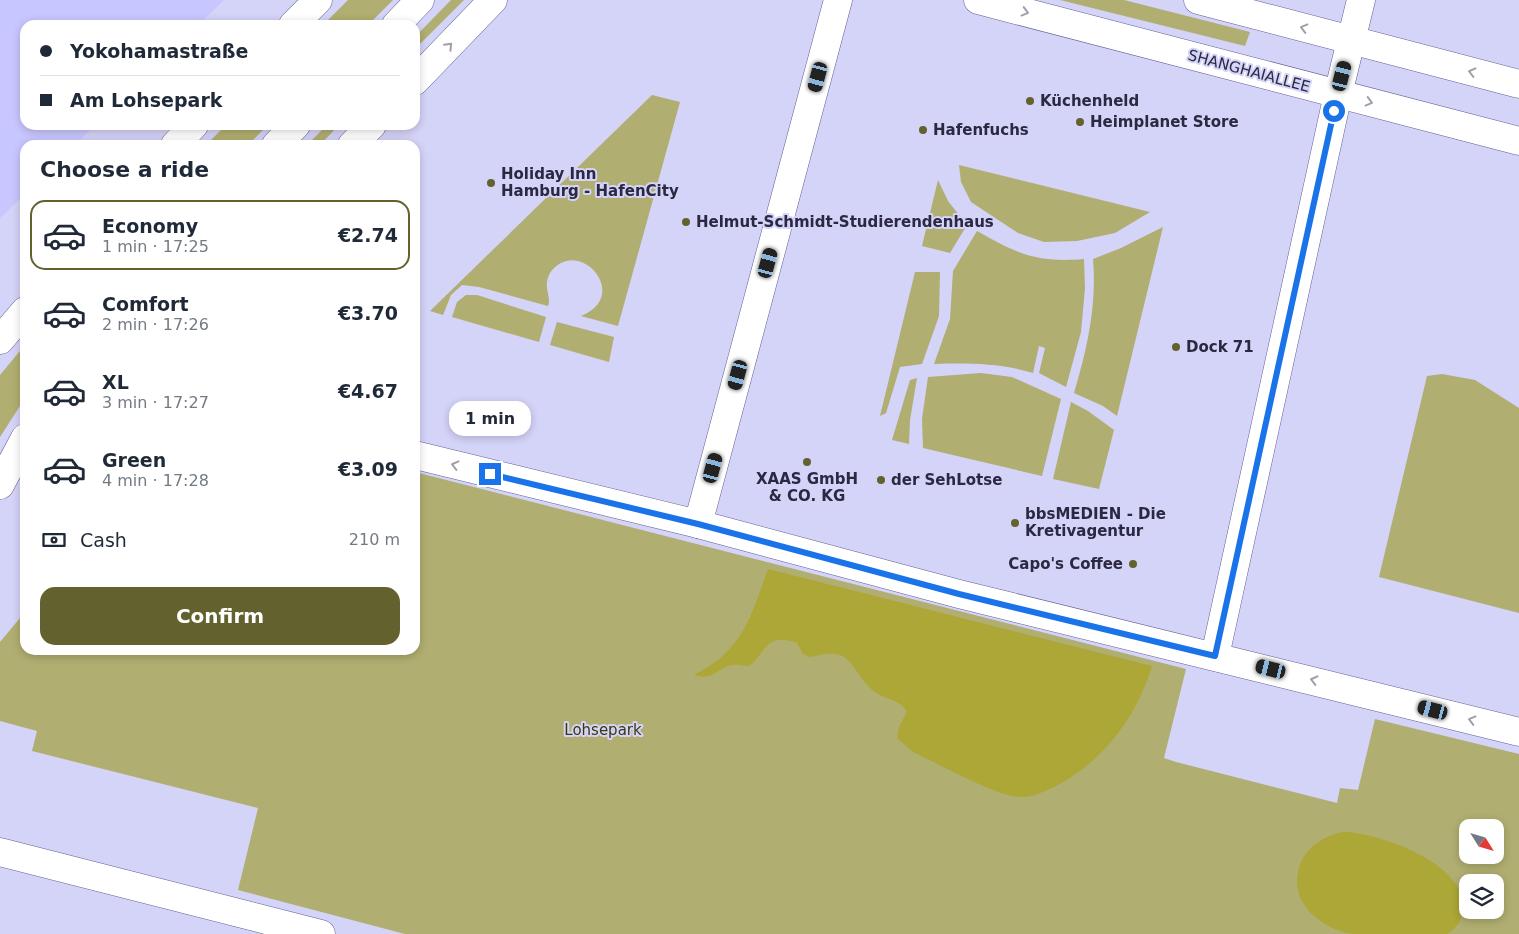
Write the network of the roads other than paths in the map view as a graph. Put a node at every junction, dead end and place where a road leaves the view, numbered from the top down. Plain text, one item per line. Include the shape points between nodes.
1 (318, 0) edge
2 (420, 0) edge
3 (494, 0) edge
4 (838, 0) edge
5 (978, 0) edge
6 (1198, 0) edge
7 (1361, 0) edge
8 (298, 20) edge
9 (401, 20) edge
10 (1351, 41) junction
11 (420, 76) edge
12 (1519, 84) edge
13 (1338, 94) junction
14 (189, 130) edge
15 (291, 130) edge
16 (367, 130) edge
17 (180, 140) edge
18 (281, 140) edge
19 (357, 140) edge
20 (1519, 142) edge
21 (20, 317) edge
22 (0, 340) edge
23 (20, 447) edge
24 (420, 456) edge
25 (20, 480) edge
26 (0, 485) edge
27 (0, 499) edge
28 (698, 524) junction
29 (1215, 656) junction
30 (1519, 732) edge
31 (0, 852) edge
32 (321, 934) edge

1 - 8 street
2 - 9 street
11 -> 3 street
4 - 28 street
5 -> 13 street, SHANGHAIALLEE
10 -> 6 street
7 - 10 street
12 -> 10 street
10 - 13 street
13 -> 20 street, SHANGHAIALLEE
13 - 29 street
14 - 17 street
15 - 18 street
16 - 19 street
21 - 22 street
23 - 26 street
28 -> 24 street
25 - 27 street
28 - 29 street via 959,594
30 -> 29 street
31 - 32 street

